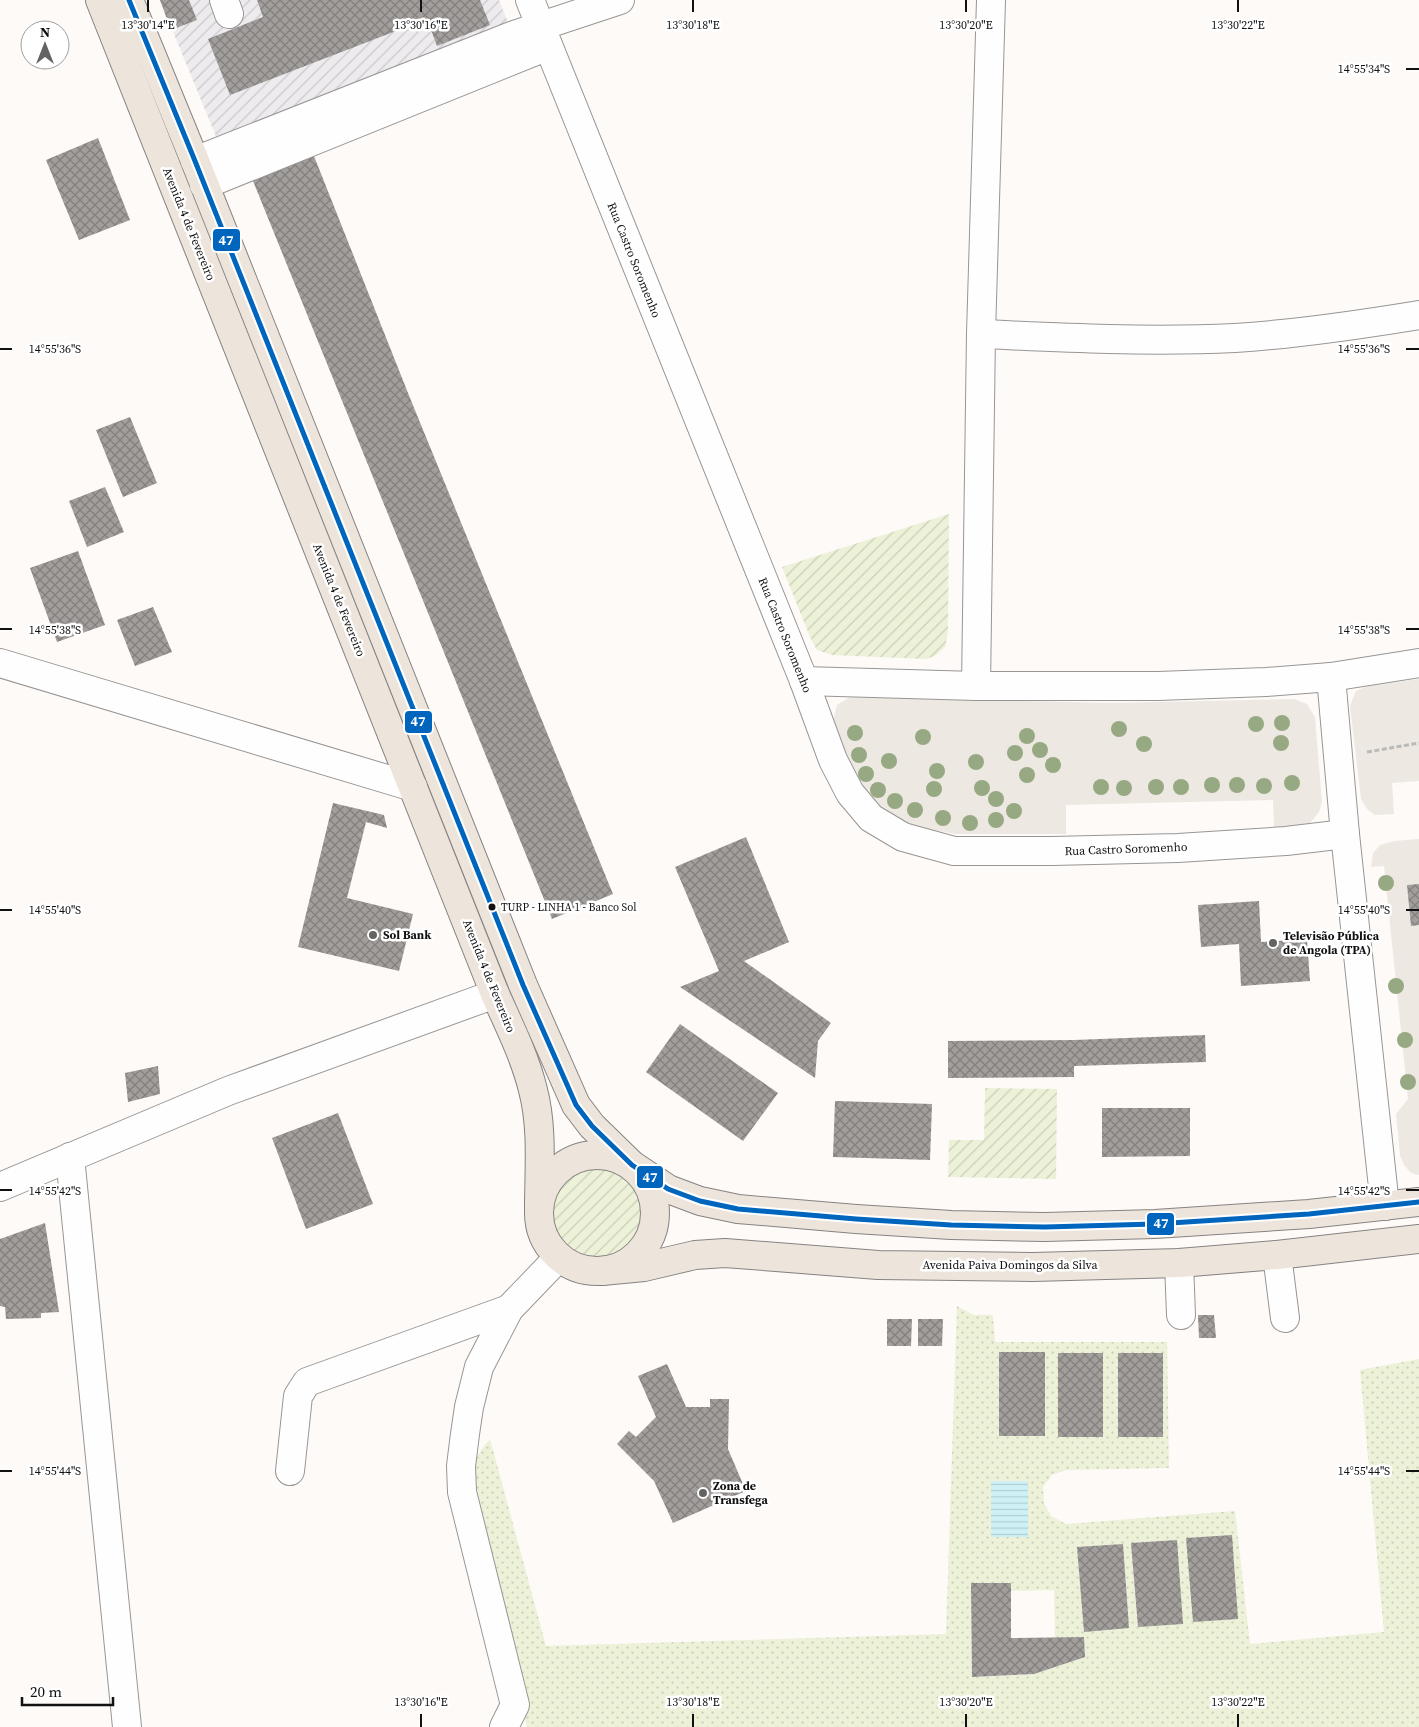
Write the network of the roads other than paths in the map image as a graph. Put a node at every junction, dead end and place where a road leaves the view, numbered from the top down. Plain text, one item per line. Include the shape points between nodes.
1 (100, 0) edge
2 (129, 0) edge
3 (530, 0) edge
4 (620, 0) edge
5 (991, 0) edge
6 (544, 36) junction
7 (199, 173) junction
8 (1419, 316) edge
9 (981, 334) junction
10 (0, 663) edge
11 (1419, 663) edge
12 (1331, 677) junction
13 (804, 681) junction
14 (976, 686) junction
15 (414, 787) junction
16 (1345, 834) junction
17 (495, 994) junction
18 (70, 1157) junction
19 (632, 1165) junction
20 (0, 1186) edge
21 (1419, 1202) edge
22 (1385, 1206) junction
23 (539, 1208) junction
24 (1419, 1239) edge
25 (1277, 1255) junction
26 (559, 1257) junction
27 (1178, 1263) junction
28 (602, 1271) junction
29 (509, 1309) junction
30 (1181, 1315) dead end
31 (1285, 1318) dead end
32 (290, 1471) dead end
33 (127, 1727) edge
34 (504, 1727) edge

1 - 15 main road, Avenida 4 de Fevereiro
2 - 7 main road
3 - 6 street, Rua Castro Soromenho
4 - 6 street
5 - 9 street
6 - 7 street
6 - 13 street, Rua Castro Soromenho
7 - 19 main road via 523,985 560,1070 576,1105 592,1126
8 - 9 street via 1333,329 1234,338 1106,340
9 - 14 street
10 - 15 street
11 - 12 street
12 - 14 street via 1158,686
12 - 16 street
13 - 14 street
13 - 16 street, Rua Castro Soromenho via 833,760 850,793 871,818 903,837 954,851 1052,851 1178,848
15 - 17 main road, Avenida 4 de Fevereiro
16 - 22 street
17 - 18 street via 228,1091
17 - 23 main road, Avenida 4 de Fevereiro via 533,1091 539,1132
18 - 20 street
18 - 33 street
19 - 22 main road via 668,1189 700,1201 738,1209 942,1225 1156,1224
19 - 23 main road via 603,1155 573,1160 549,1180
19 - 28 main road via 651,1191 655,1221 651,1236 631,1261
21 - 22 main road
23 - 26 main road via 542,1235
24 - 25 main road, Avenida Paiva Domingos da Silva
25 - 27 main road, Avenida Paiva Domingos da Silva
25 - 31 street
26 - 28 main road via 587,1271
26 - 29 street
27 - 28 main road, Avenida Paiva Domingos da Silva via 1033,1267 878,1265 725,1253
27 - 30 street
29 - 32 street via 307,1382 298,1396
29 - 34 street via 479,1367 469,1407 461,1466 462,1492 515,1705

